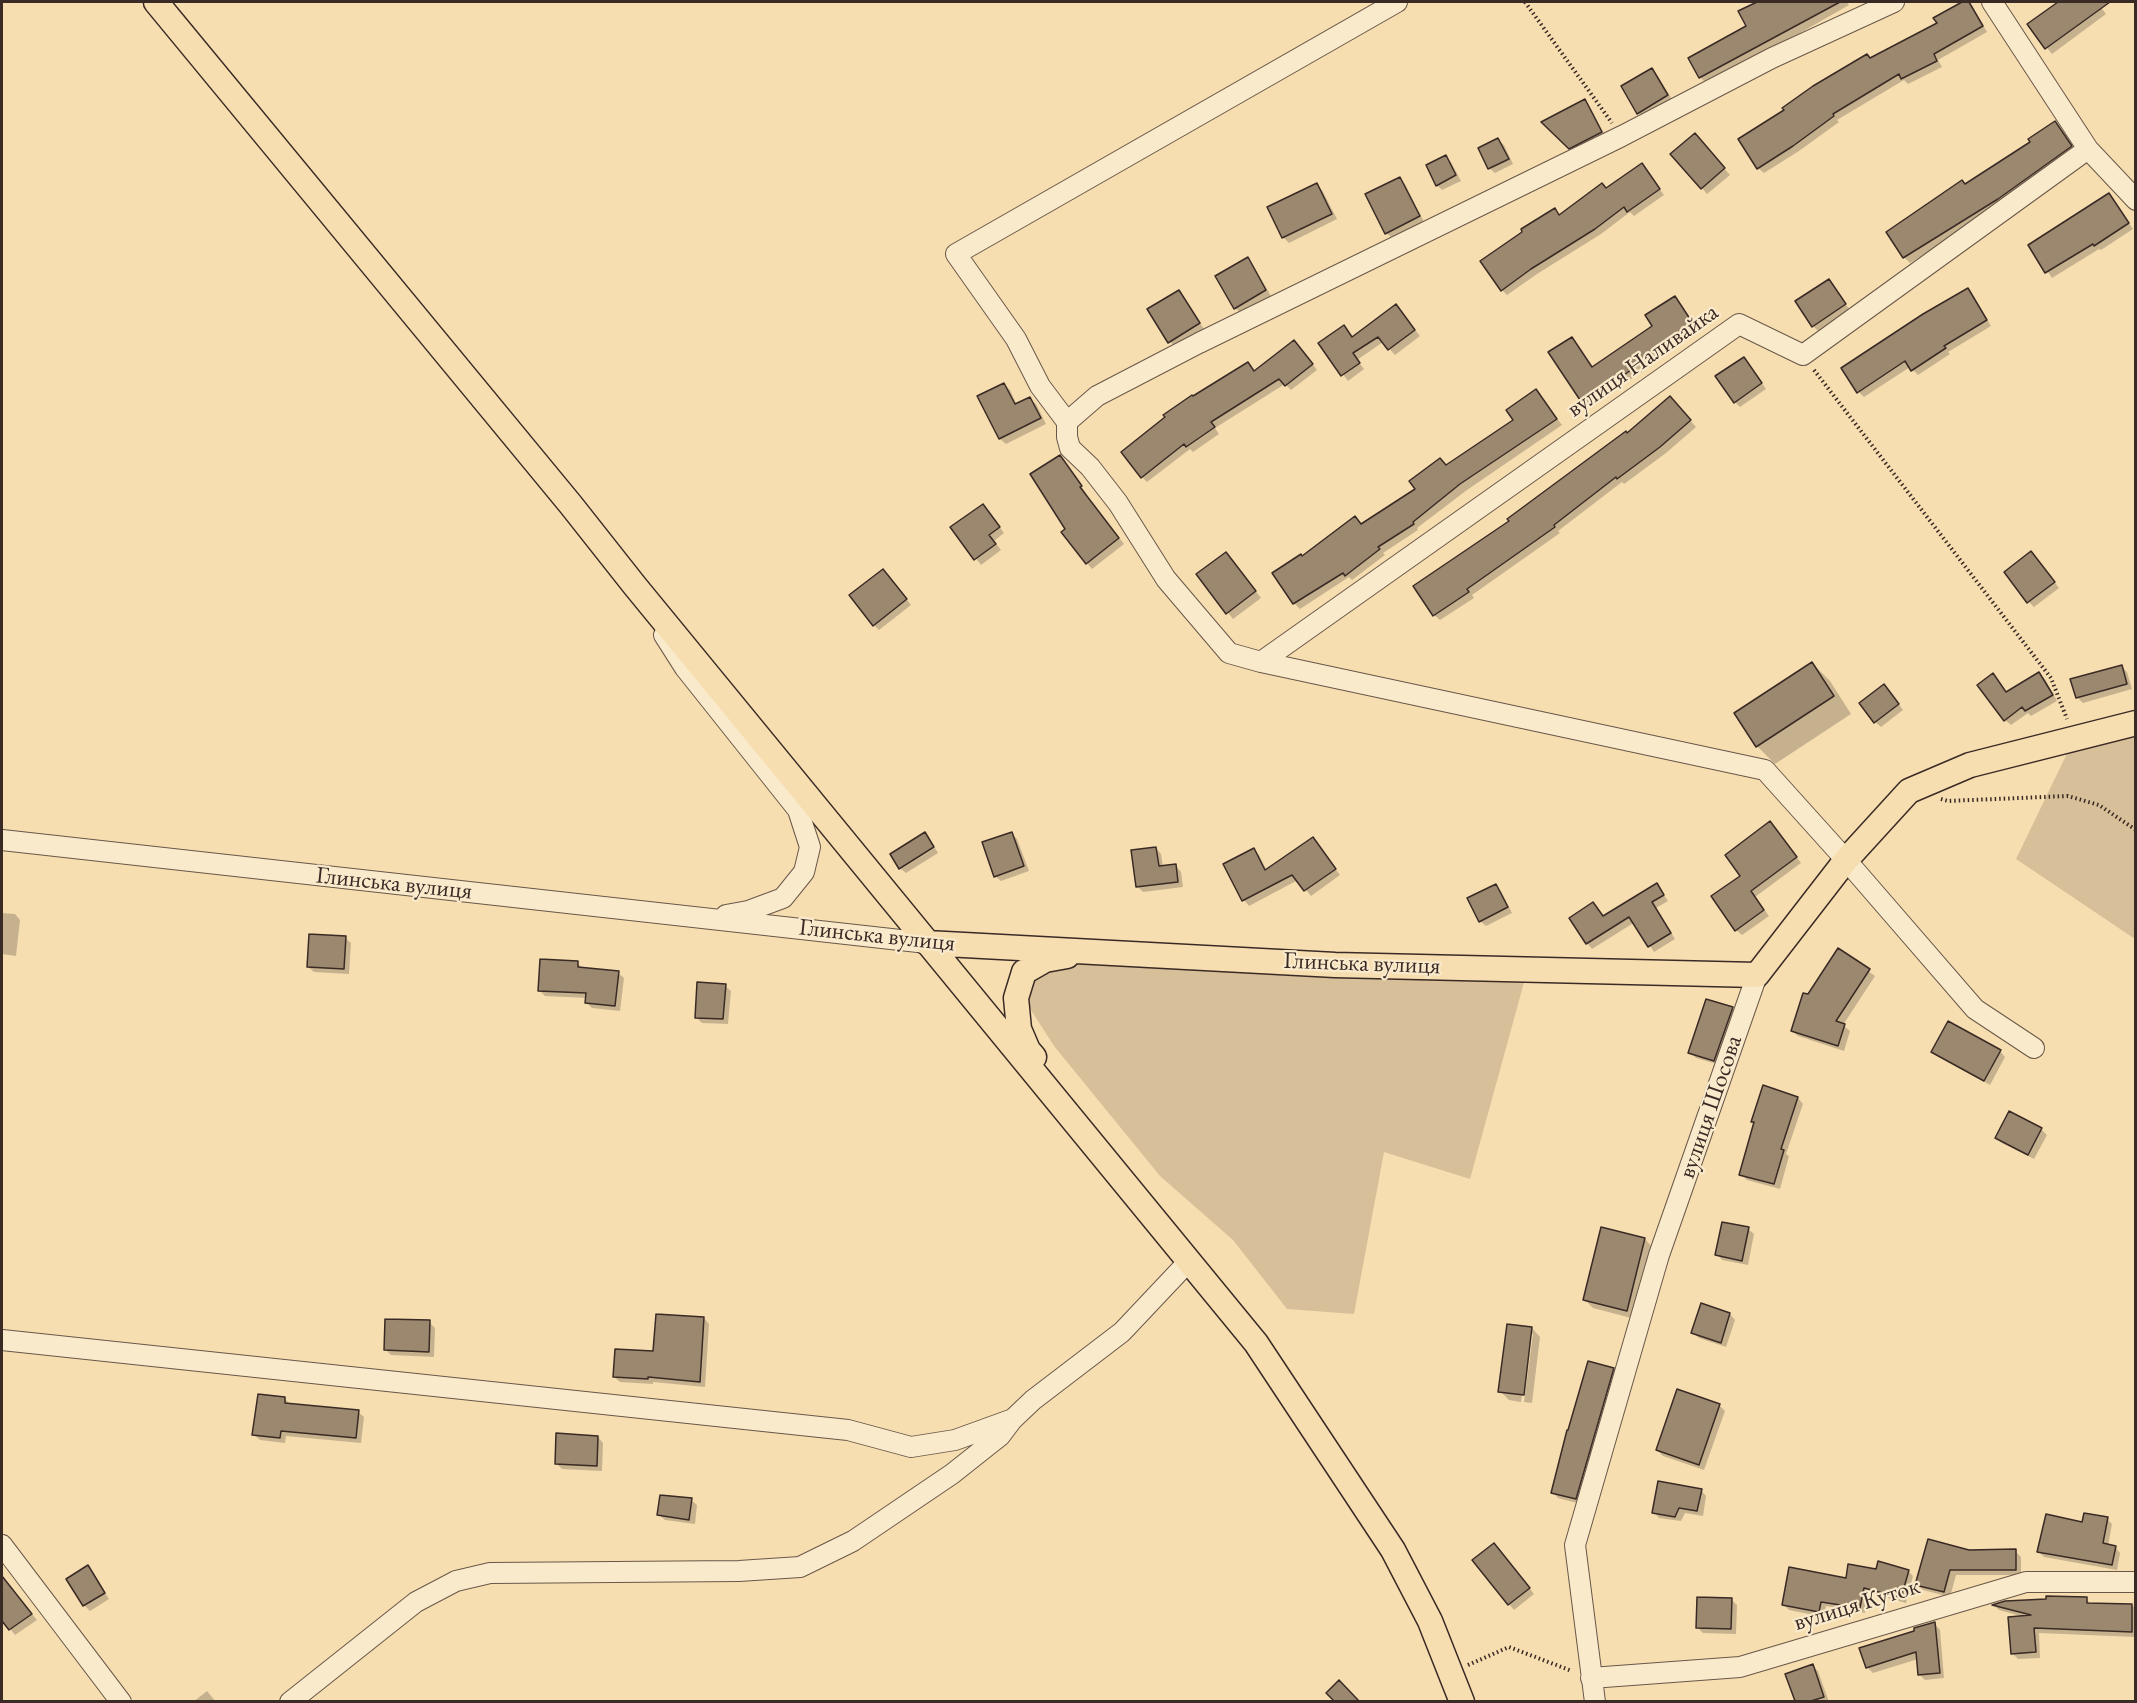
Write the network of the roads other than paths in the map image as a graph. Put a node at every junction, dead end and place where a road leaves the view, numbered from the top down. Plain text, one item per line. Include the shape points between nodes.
1 (156, 2) edge
2 (1397, 2) edge
3 (1894, 2) edge
4 (1992, 2) edge
5 (2088, 149) junction
6 (2136, 200) edge
7 (1067, 422) junction
8 (635, 586) junction
9 (1260, 662) junction
10 (2136, 723) edge
11 (2, 840) edge
12 (1846, 860) junction
13 (709, 918) junction
14 (927, 943) junction
15 (1094, 952) junction
16 (1757, 975) junction
17 (2034, 1048) dead end
18 (1086, 1136) junction
19 (1189, 1262) junction
20 (2, 1340) edge
21 (1013, 1419) junction
22 (2, 1545) edge
23 (2136, 1582) edge
24 (1591, 1678) junction
25 (121, 1701) edge
26 (290, 1701) edge
27 (1462, 1701) edge
28 (1595, 1701) edge

1 - 8 main road
2 - 7 street via 956,255 1016,339 1040,386
3 - 7 street via 1772,58 1622,136 1199,343 1097,396
4 - 5 street
5 - 6 street
5 - 9 street, вулиця Наливайка via 1803,355 1739,324
7 - 9 street via 1070,448 1118,503 1166,579 1229,653
8 - 13 street via 685,668 798,810 810,848 804,872 783,898 748,911
8 - 14 main road
9 - 12 street via 1765,770
10 - 12 main road, вулиця Шосова via 1970,765 1909,791
11 - 13 street, Глинська вулиця
12 - 16 main road, вулиця Шосова
12 - 17 street via 1975,1009
13 - 14 street, Глинська вулиця
14 - 15 main road, Глинська вулиця
14 - 18 main road
15 - 16 main road, Глинська вулиця via 1335,965
15 - 18 main road via 1045,960 1024,972 1016,998 1019,1029 1028,1050 1083,1122
16 - 24 street, вулиця Шосова via 1659,1256 1575,1545
18 - 19 main road
19 - 21 street via 1122,1332
19 - 27 main road via 1256,1343 1393,1550 1430,1621
20 - 21 street via 848,1430 911,1448 955,1440
21 - 26 street via 1000,1436 952,1474 853,1541 800,1567 490,1573 456,1581 416,1602
22 - 25 street
23 - 24 street, вулиця Куток via 2026,1582 1740,1666
24 - 28 street, вулиця Шосова

